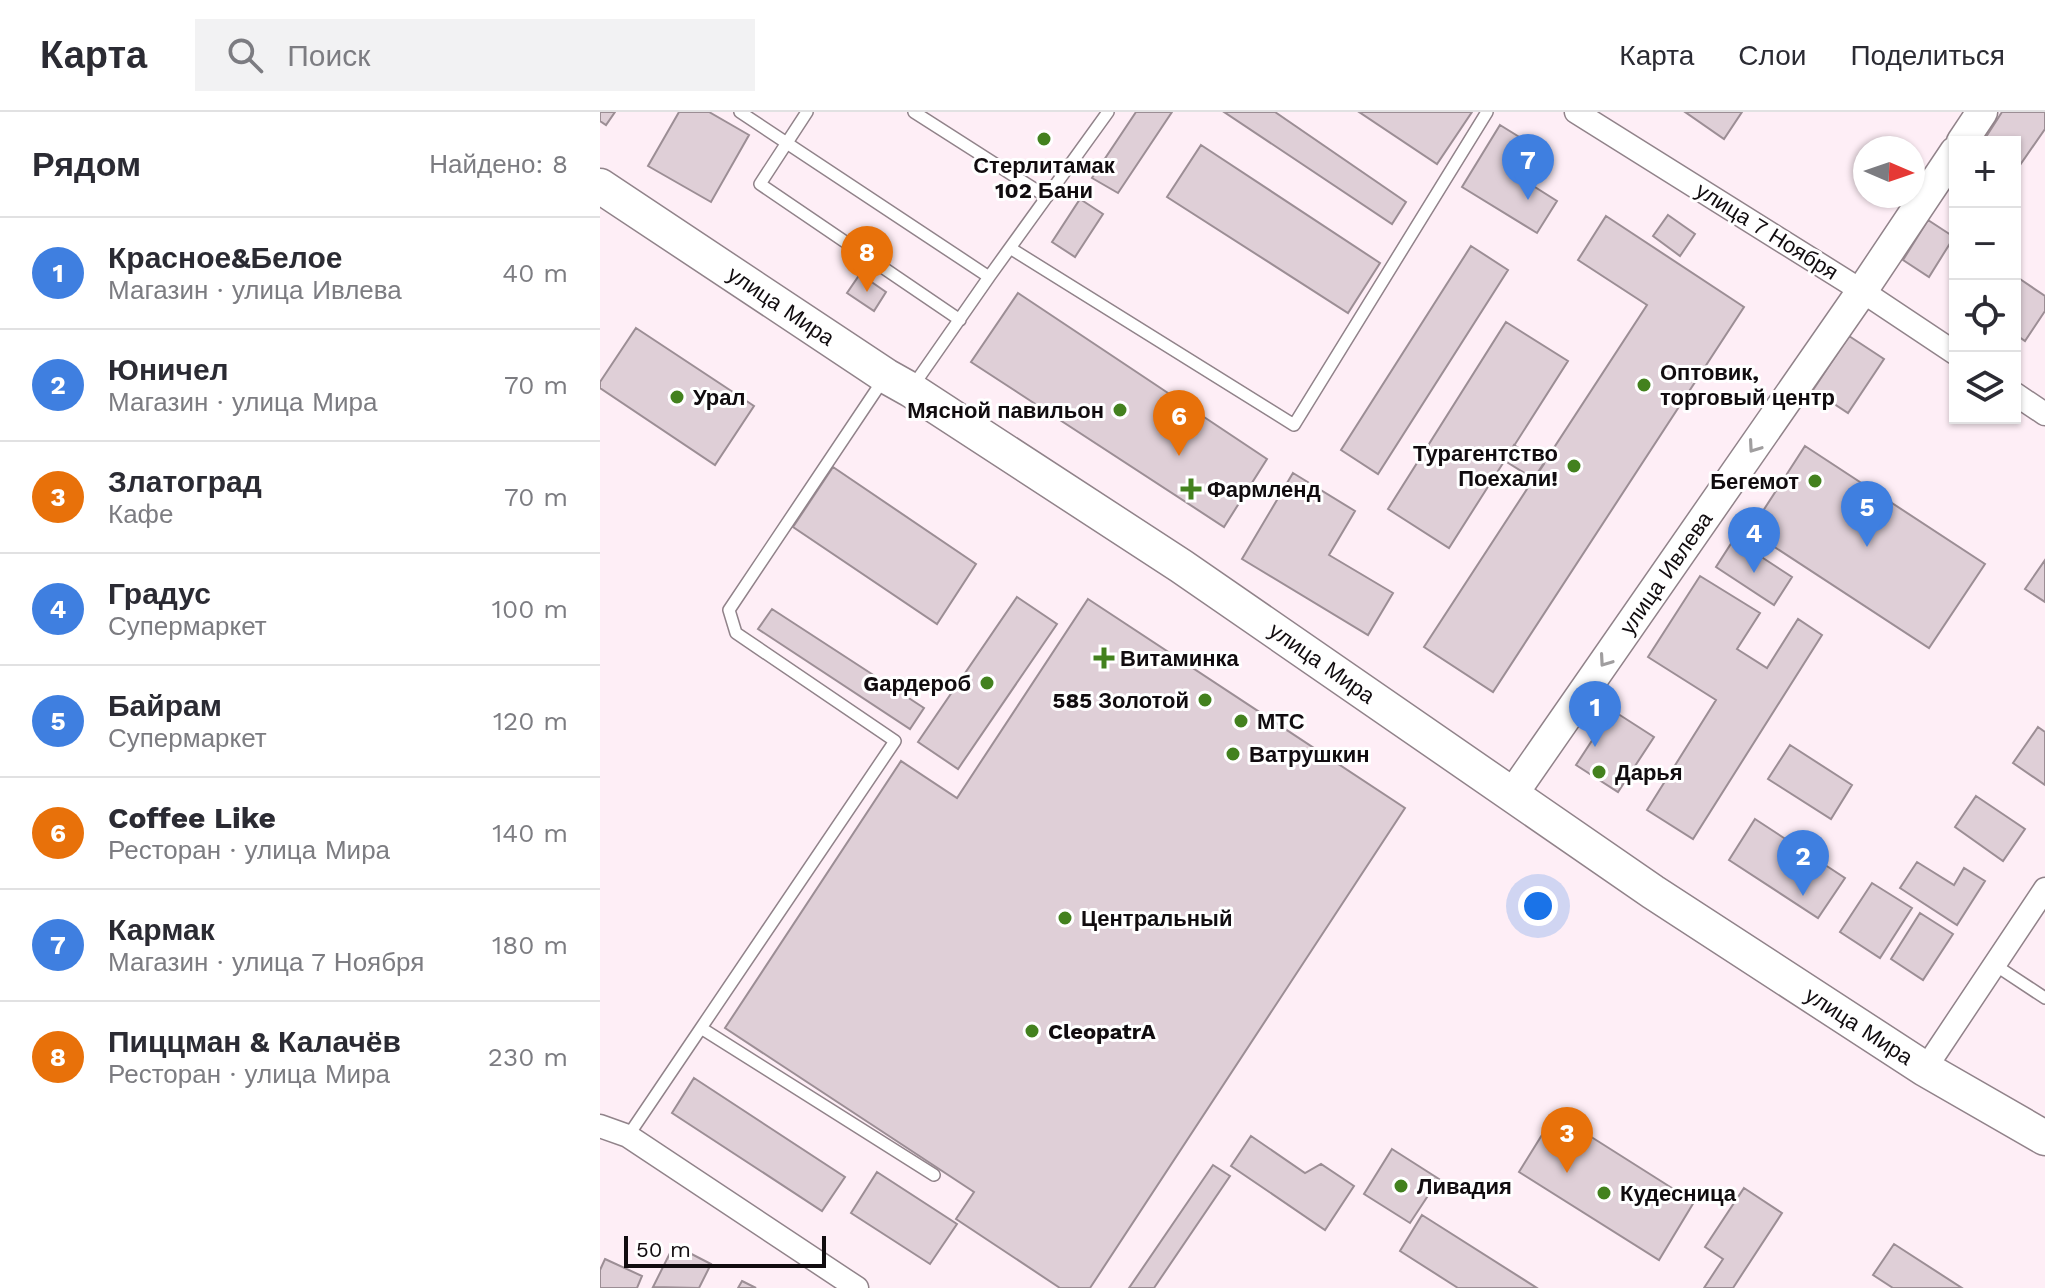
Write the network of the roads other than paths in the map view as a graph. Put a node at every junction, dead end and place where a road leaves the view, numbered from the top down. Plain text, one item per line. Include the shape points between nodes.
1 (740, 112) edge
2 (807, 112) edge
3 (914, 112) edge
4 (1108, 112) edge
5 (1487, 112) edge
6 (1576, 112) edge
7 (1982, 112) edge
8 (1966, 136) edge
9 (786, 142) junction
10 (1949, 161) edge
11 (600, 186) edge
12 (1047, 197) junction
13 (1010, 248) junction
14 (989, 277) junction
15 (1862, 291) junction
16 (960, 320) junction
17 (1954, 352) edge
18 (898, 383) junction
19 (2021, 398) edge
20 (2045, 414) edge
21 (1512, 795) junction
22 (2045, 889) edge
23 (1995, 965) junction
24 (2045, 998) edge
25 (701, 1028) junction
26 (1925, 1069) junction
27 (600, 1126) edge
28 (628, 1136) junction
29 (2045, 1138) edge
30 (934, 1175) dead end
31 (857, 1288) edge

1 - 9 lane
2 - 9 lane
3 - 12 lane
4 - 12 lane
5 - 13 lane via 1294,425
6 - 15 street, улица 7 Ноября
7 - 8 street
9 - 14 lane
9 - 16 lane via 760,184
10 - 15 street, улица Ивлева
11 - 18 main road, улица Мира
12 - 13 lane
13 - 14 lane
14 - 16 lane
15 - 17 street, улица 7 Ноября
15 -> 21 street, улица Ивлева
16 - 18 lane
18 - 21 main road, улица Мира via 1181,566
18 - 25 lane via 729,610 736,633 895,741
19 - 20 street
21 - 26 main road, улица Мира
22 - 23 street
23 - 24 lane
23 - 26 street
25 - 28 lane
25 - 30 lane
26 - 29 main road, улица Мира
27 - 28 street
28 - 31 street

